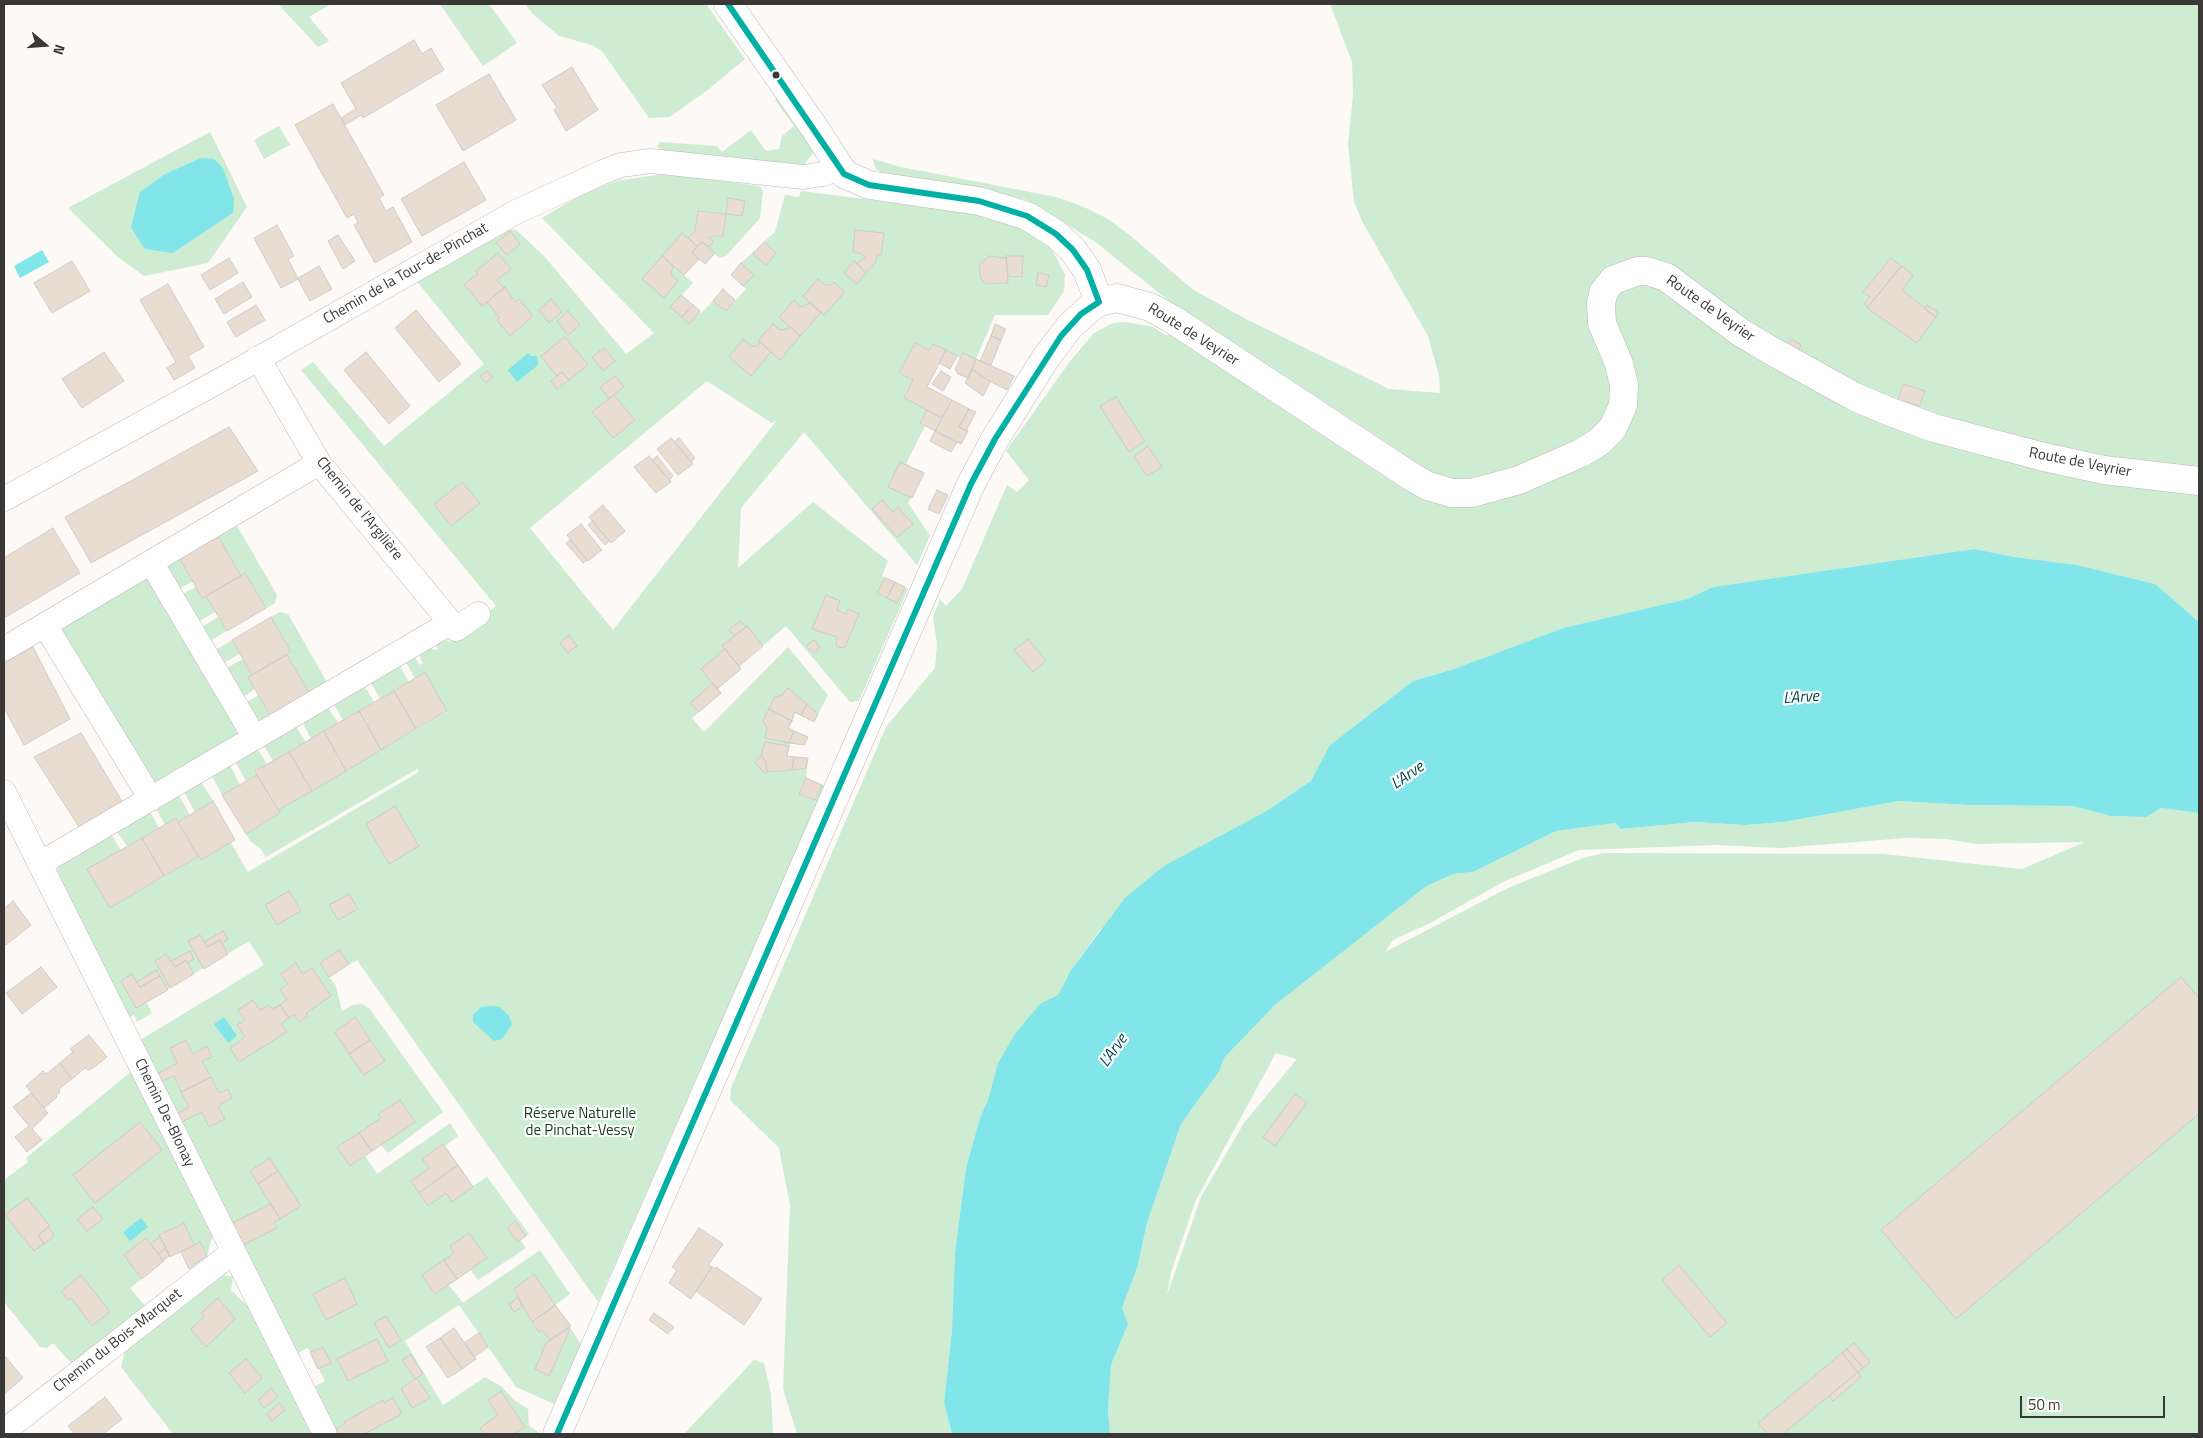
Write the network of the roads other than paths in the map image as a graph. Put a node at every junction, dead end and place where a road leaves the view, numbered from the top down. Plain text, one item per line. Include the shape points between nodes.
1 (728, 4) edge
2 (838, 168) junction
3 (1100, 302) junction
4 (258, 358) junction
5 (320, 463) junction
6 (2199, 482) edge
7 (4, 499) edge
8 (151, 562) junction
9 (478, 614) dead end
10 (450, 623) junction
11 (45, 625) junction
12 (4, 648) edge
13 (255, 738) junction
14 (4, 792) edge
15 (151, 799) junction
16 (41, 863) junction
17 (233, 1252) junction
18 (4, 1431) edge
19 (325, 1434) edge
20 (557, 1434) edge

1 - 2 main road via 816,130
2 - 3 main road via 850,178 869,185 979,201 1027,216 1056,234 1073,250 1087,270
2 - 4 street, Chemin de la Tour-de-Pinchat via 803,177 651,161 621,165 572,184 516,212
3 - 6 main road, Route de Veyrier via 1117,298 1150,307 1428,486 1452,493 1472,493 1520,480 1581,453 1613,428 1623,405 1624,385 1602,323 1600,303 1613,280 1638,271 1666,277 1740,332 1855,397 1888,411 1942,430 2044,457 2104,470
3 - 20 main road, Route de Veyrier via 1081,314 1061,336 999,432 971,484
4 - 5 street, Chemin de l'Argilière
4 - 7 street, Chemin de la Tour-de-Pinchat
5 - 8 street
5 - 10 street, Chemin de l'Argilière
8 - 11 street
8 - 13 street
9 - 10 street via 456,629
10 - 13 street
11 - 12 street
11 - 15 street
13 - 15 street
14 - 16 street, Chemin De-Blonay
15 - 16 street
16 - 17 street, Chemin De-Blonay
17 - 18 street, Chemin du Bois-Marquet
17 - 19 street, Chemin De-Blonay

